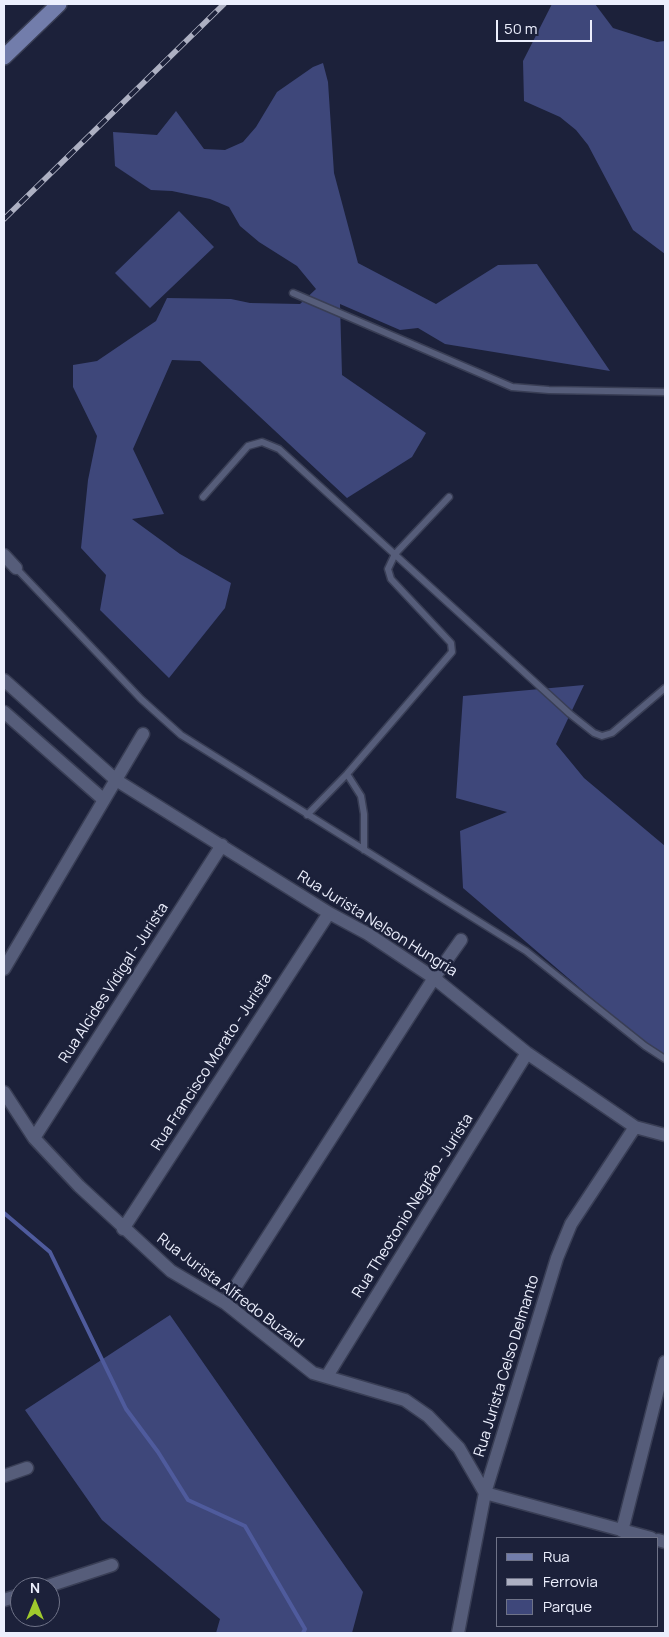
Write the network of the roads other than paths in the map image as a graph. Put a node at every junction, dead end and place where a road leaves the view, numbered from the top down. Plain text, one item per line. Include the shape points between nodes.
1 (59, 4) edge
2 (4, 57) edge
3 (293, 293) dead end
4 (665, 392) edge
5 (203, 496) dead end
6 (449, 497) dead end
7 (395, 554) junction
8 (4, 555) edge
9 (16, 568) joint
10 (4, 680) edge
11 (665, 688) edge
12 (4, 712) edge
13 (143, 734) dead end
14 (347, 774) junction
15 (116, 780) junction
16 (104, 800) junction
17 (307, 815) junction
18 (222, 845) junction
19 (364, 850) junction
20 (329, 913) junction
21 (461, 940) dead end
22 (4, 969) edge
23 (434, 978) junction
24 (527, 1053) junction
25 (665, 1059) edge
26 (4, 1092) edge
27 (635, 1127) junction
28 (665, 1135) edge
29 (34, 1138) junction
30 (123, 1229) junction
31 (225, 1303) junction
32 (665, 1362) edge
33 (327, 1376) junction
34 (27, 1468) dead end
35 (4, 1476) edge
36 (485, 1493) junction
37 (622, 1531) junction
38 (647, 1537) edge
39 (112, 1565) dead end
40 (60, 1582) edge
41 (462, 1632) edge

1 - 2 street
3 - 4 lane via 512,387
5 - 7 lane via 248,446 262,442 279,449
6 - 7 lane
7 - 11 lane via 594,733 602,736 612,733
7 - 14 lane via 388,569 391,579 451,643 452,652
8 - 9 street
9 - 17 lane via 141,699 181,735
10 - 15 street, Rua Jurista Nelson Hungria
12 - 16 street
13 - 15 street
14 - 17 lane
14 - 19 lane via 361,796
15 - 16 street
15 - 18 street, Rua Jurista Nelson Hungria
16 - 22 street
17 - 19 lane
18 - 20 street, Rua Jurista Nelson Hungria
18 - 29 street, Rua Alcides Vidigal - Jurista
19 - 25 lane via 526,951
20 - 23 street, Rua Jurista Nelson Hungria via 368,934
20 - 30 street, Rua Francisco Morato - Jurista
21 - 23 street
23 - 24 street, Rua Jurista Nelson Hungria
23 - 31 street
24 - 27 street, Rua Jurista Nelson Hungria
24 - 33 street, Rua Theotonio Negrão - Jurista
26 - 29 street, Rua Jurista Alfredo Buzaid
27 - 28 street, Rua Jurista Nelson Hungria
27 - 36 street, Rua Jurista Celso Delmanto via 571,1224 557,1258
29 - 30 street, Rua Jurista Alfredo Buzaid
30 - 31 street, Rua Jurista Alfredo Buzaid via 171,1271
31 - 33 street, Rua Jurista Alfredo Buzaid via 313,1374
32 - 37 street
33 - 36 street, Rua Jurista Alfredo Buzaid via 405,1400 428,1416 459,1448
34 - 35 street
36 - 37 street
36 - 41 street, Rua Jurista Celso Delmanto
37 - 38 street
39 - 40 street

